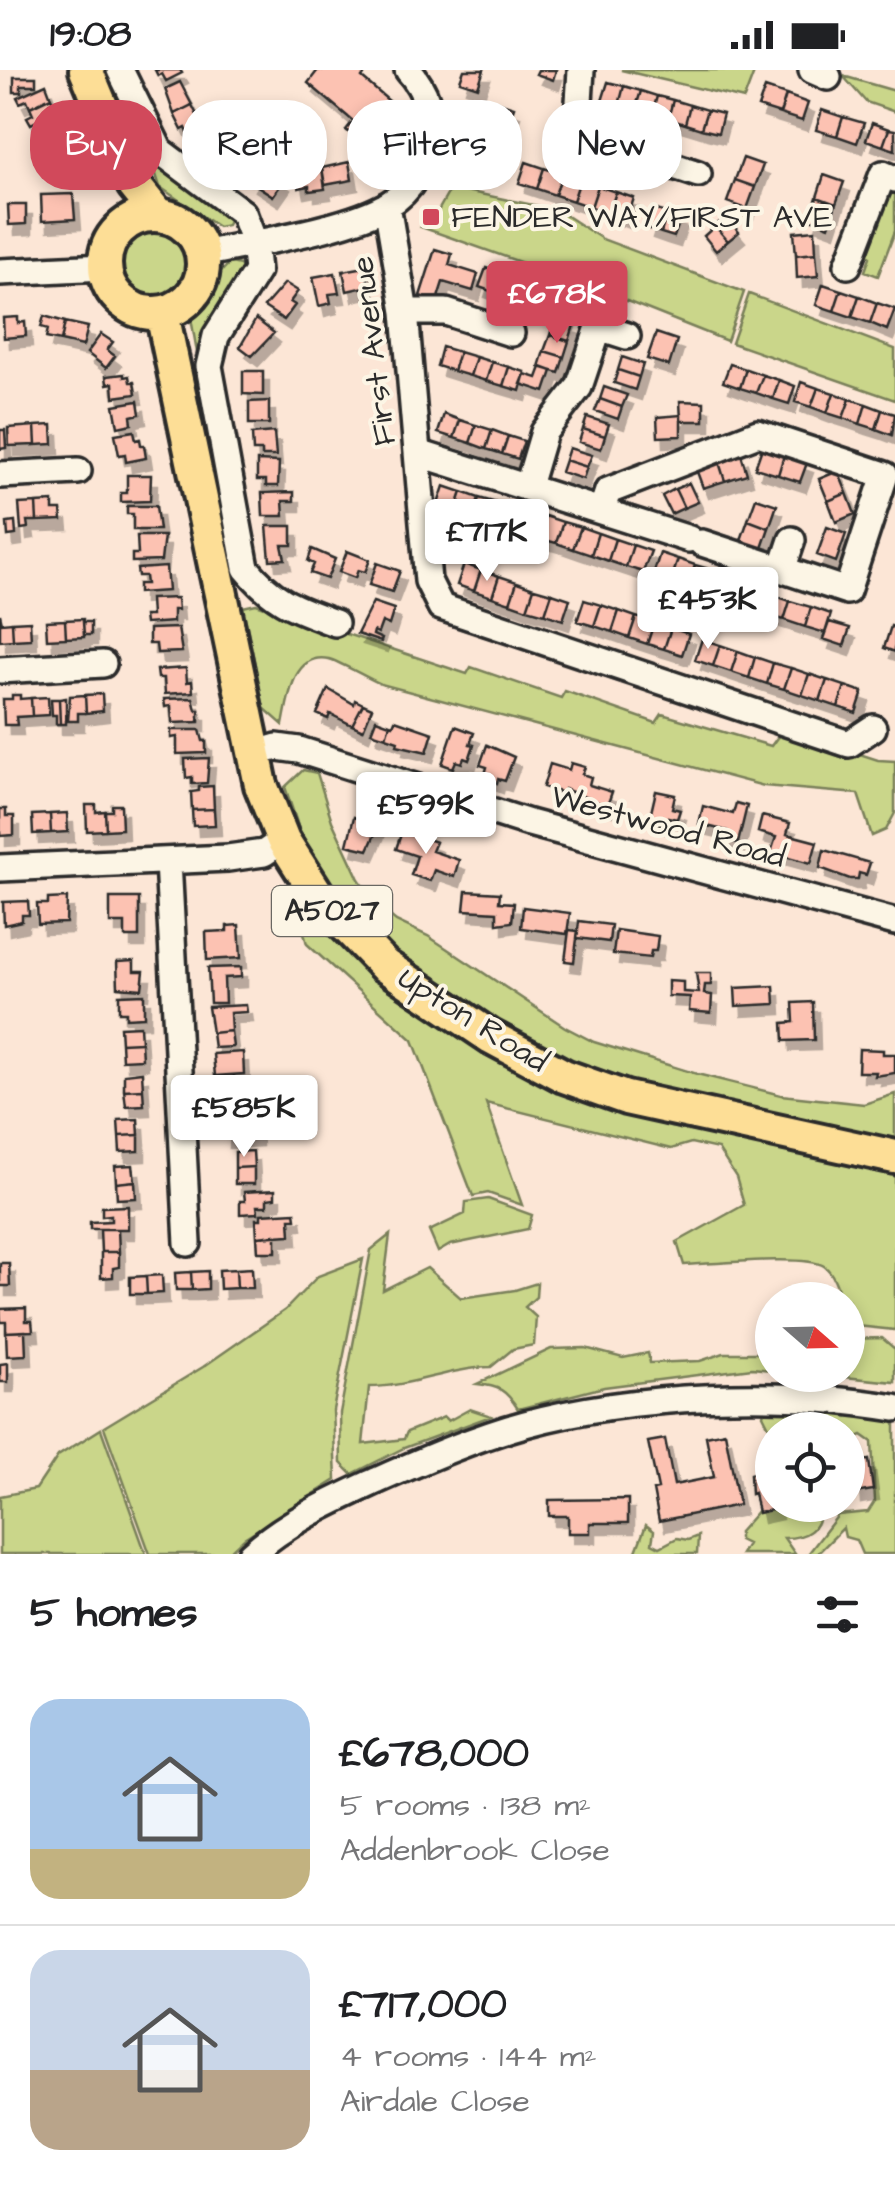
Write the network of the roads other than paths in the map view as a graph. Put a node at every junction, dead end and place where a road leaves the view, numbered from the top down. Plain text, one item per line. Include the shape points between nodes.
1 (86, 70) edge
2 (120, 70) edge
3 (408, 70) edge
4 (581, 70) edge
5 (698, 173) dead end
6 (895, 178) edge
7 (387, 206) junction
8 (144, 218) junction
9 (254, 242) junction
10 (203, 254) junction
11 (848, 265) dead end
12 (105, 267) junction
13 (0, 272) edge
14 (405, 312) junction
15 (162, 313) junction
16 (511, 333) dead end
17 (627, 336) dead end
18 (418, 452) junction
19 (78, 471) dead end
20 (0, 475) edge
21 (528, 486) junction
22 (602, 509) junction
23 (792, 540) dead end
24 (782, 570) junction
25 (335, 623) dead end
26 (103, 664) dead end
27 (0, 670) edge
28 (873, 728) dead end
29 (253, 754) junction
30 (283, 840) junction
31 (168, 861) junction
32 (0, 868) edge
33 (895, 922) edge
34 (895, 1156) edge
35 (188, 1243) dead end
36 (895, 1408) edge
37 (251, 1554) edge

1 - 8 main road
2 - 9 street via 160,152 243,214
3 - 7 street via 419,83 432,129 422,165
4 - 5 street via 578,134
6 - 11 street via 883,174
7 - 9 street
7 - 14 street, First Avenue
8 - 10 main road via 173,218
8 - 12 main road via 111,240
9 - 10 street
9 - 25 street via 257,270 216,336 209,366 246,568 266,592
10 - 15 main road via 199,285 178,308
12 - 13 street
12 - 15 main road via 108,283 130,308
14 - 16 street via 446,312
14 - 18 street, First Avenue
15 - 29 main road, Upton Road / A5027
17 - 21 street via 598,326 579,387 544,432
18 - 21 street
18 - 28 street, First Avenue via 428,581 441,607 850,744
19 - 20 street
21 - 22 street
22 - 24 street
22 - 24 street via 608,491 758,434 885,475 857,594
23 - 24 street
26 - 27 street
29 - 30 main road, Upton Road / A5027
29 - 33 street, Westwood Road via 299,750 528,823
30 - 31 street via 264,852
30 - 34 main road, Upton Road / A5027 via 321,900 384,965 564,1076 626,1098
31 - 32 street
31 - 35 street
36 - 37 street via 779,1396 644,1405 524,1424 330,1502

